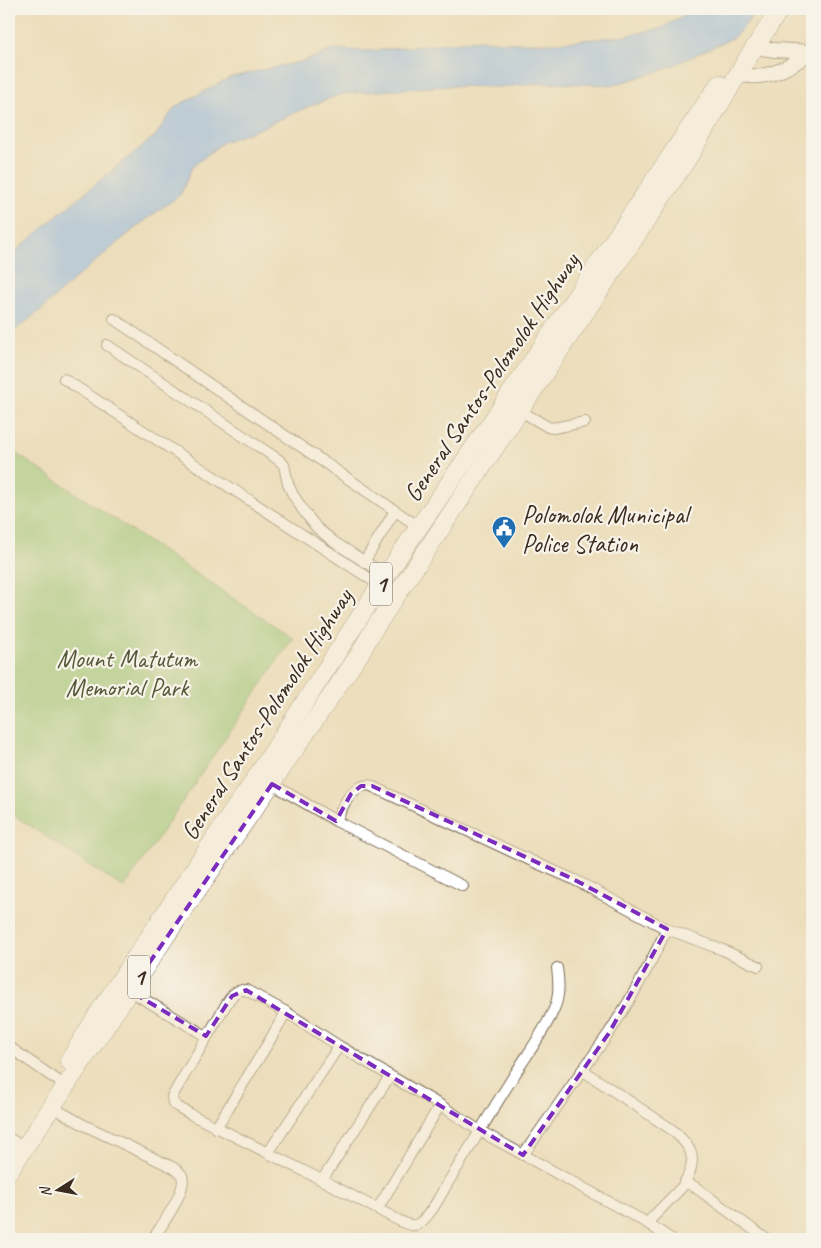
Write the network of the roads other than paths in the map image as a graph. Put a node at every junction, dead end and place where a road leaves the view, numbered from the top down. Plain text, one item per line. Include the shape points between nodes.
1 (771, 14) edge
2 (756, 47) junction
3 (812, 52) edge
4 (738, 74) junction
5 (114, 319) dead end
6 (107, 345) dead end
7 (64, 379) dead end
8 (519, 410) junction
9 (584, 422) dead end
10 (395, 511) junction
11 (419, 527) junction
12 (364, 562) junction
13 (384, 581) junction
14 (272, 784) junction
15 (336, 821) junction
16 (463, 886) dead end
17 (667, 929) junction
18 (758, 966) dead end
19 (557, 968) dead end
20 (130, 991) junction
21 (286, 1012) junction
22 (206, 1036) junction
23 (339, 1046) junction
24 (9, 1047) edge
25 (582, 1070) junction
26 (390, 1076) junction
27 (57, 1080) junction
28 (440, 1105) junction
29 (52, 1107) junction
30 (216, 1128) junction
31 (480, 1131) junction
32 (11, 1144) edge
33 (268, 1153) junction
34 (523, 1155) junction
35 (9, 1171) edge
36 (322, 1180) junction
37 (685, 1182) junction
38 (378, 1208) junction
39 (647, 1223) junction
40 (153, 1239) edge
41 (671, 1239) edge
42 (766, 1239) edge

1 - 2 highway, 1
1 - 11 highway, General Santos-Polomolok Highway / 1
2 - 3 street
2 - 4 highway, 1
3 - 4 street via 775,73
4 - 8 highway, 1 via 688,158
5 - 10 street
6 - 12 street via 284,464 293,495 316,528
7 - 13 street
8 - 9 street via 548,427
8 - 14 highway, 1
10 - 11 street
10 - 12 street
11 - 13 highway, General Santos-Polomolok Highway / 1
12 - 13 street
13 - 27 highway, General Santos-Polomolok Highway / 1
14 - 15 street
14 - 20 highway, 1
15 - 16 street
15 - 17 street via 351,794 361,786 369,785 573,879
17 - 18 street
17 - 25 street via 630,1001
19 - 31 street via 558,998 554,1009
20 - 22 street
20 - 29 highway, 1
21 - 22 street via 246,990 236,991
21 - 23 street
21 - 30 street
22 - 30 street via 172,1101 178,1108
23 - 26 street
23 - 33 street
24 - 27 street
25 - 34 street
25 - 37 street via 681,1138 692,1158
26 - 28 street
26 - 36 street
27 - 32 highway, General Santos-Polomolok Highway / 1
28 - 31 street
28 - 38 street
29 - 35 highway, 1
29 - 40 street via 180,1173 183,1184
30 - 33 street
31 - 34 street
31 - 38 street via 433,1207 417,1224 410,1226
33 - 36 street
34 - 39 street
36 - 38 street
37 - 39 street
37 - 42 street
39 - 41 street

